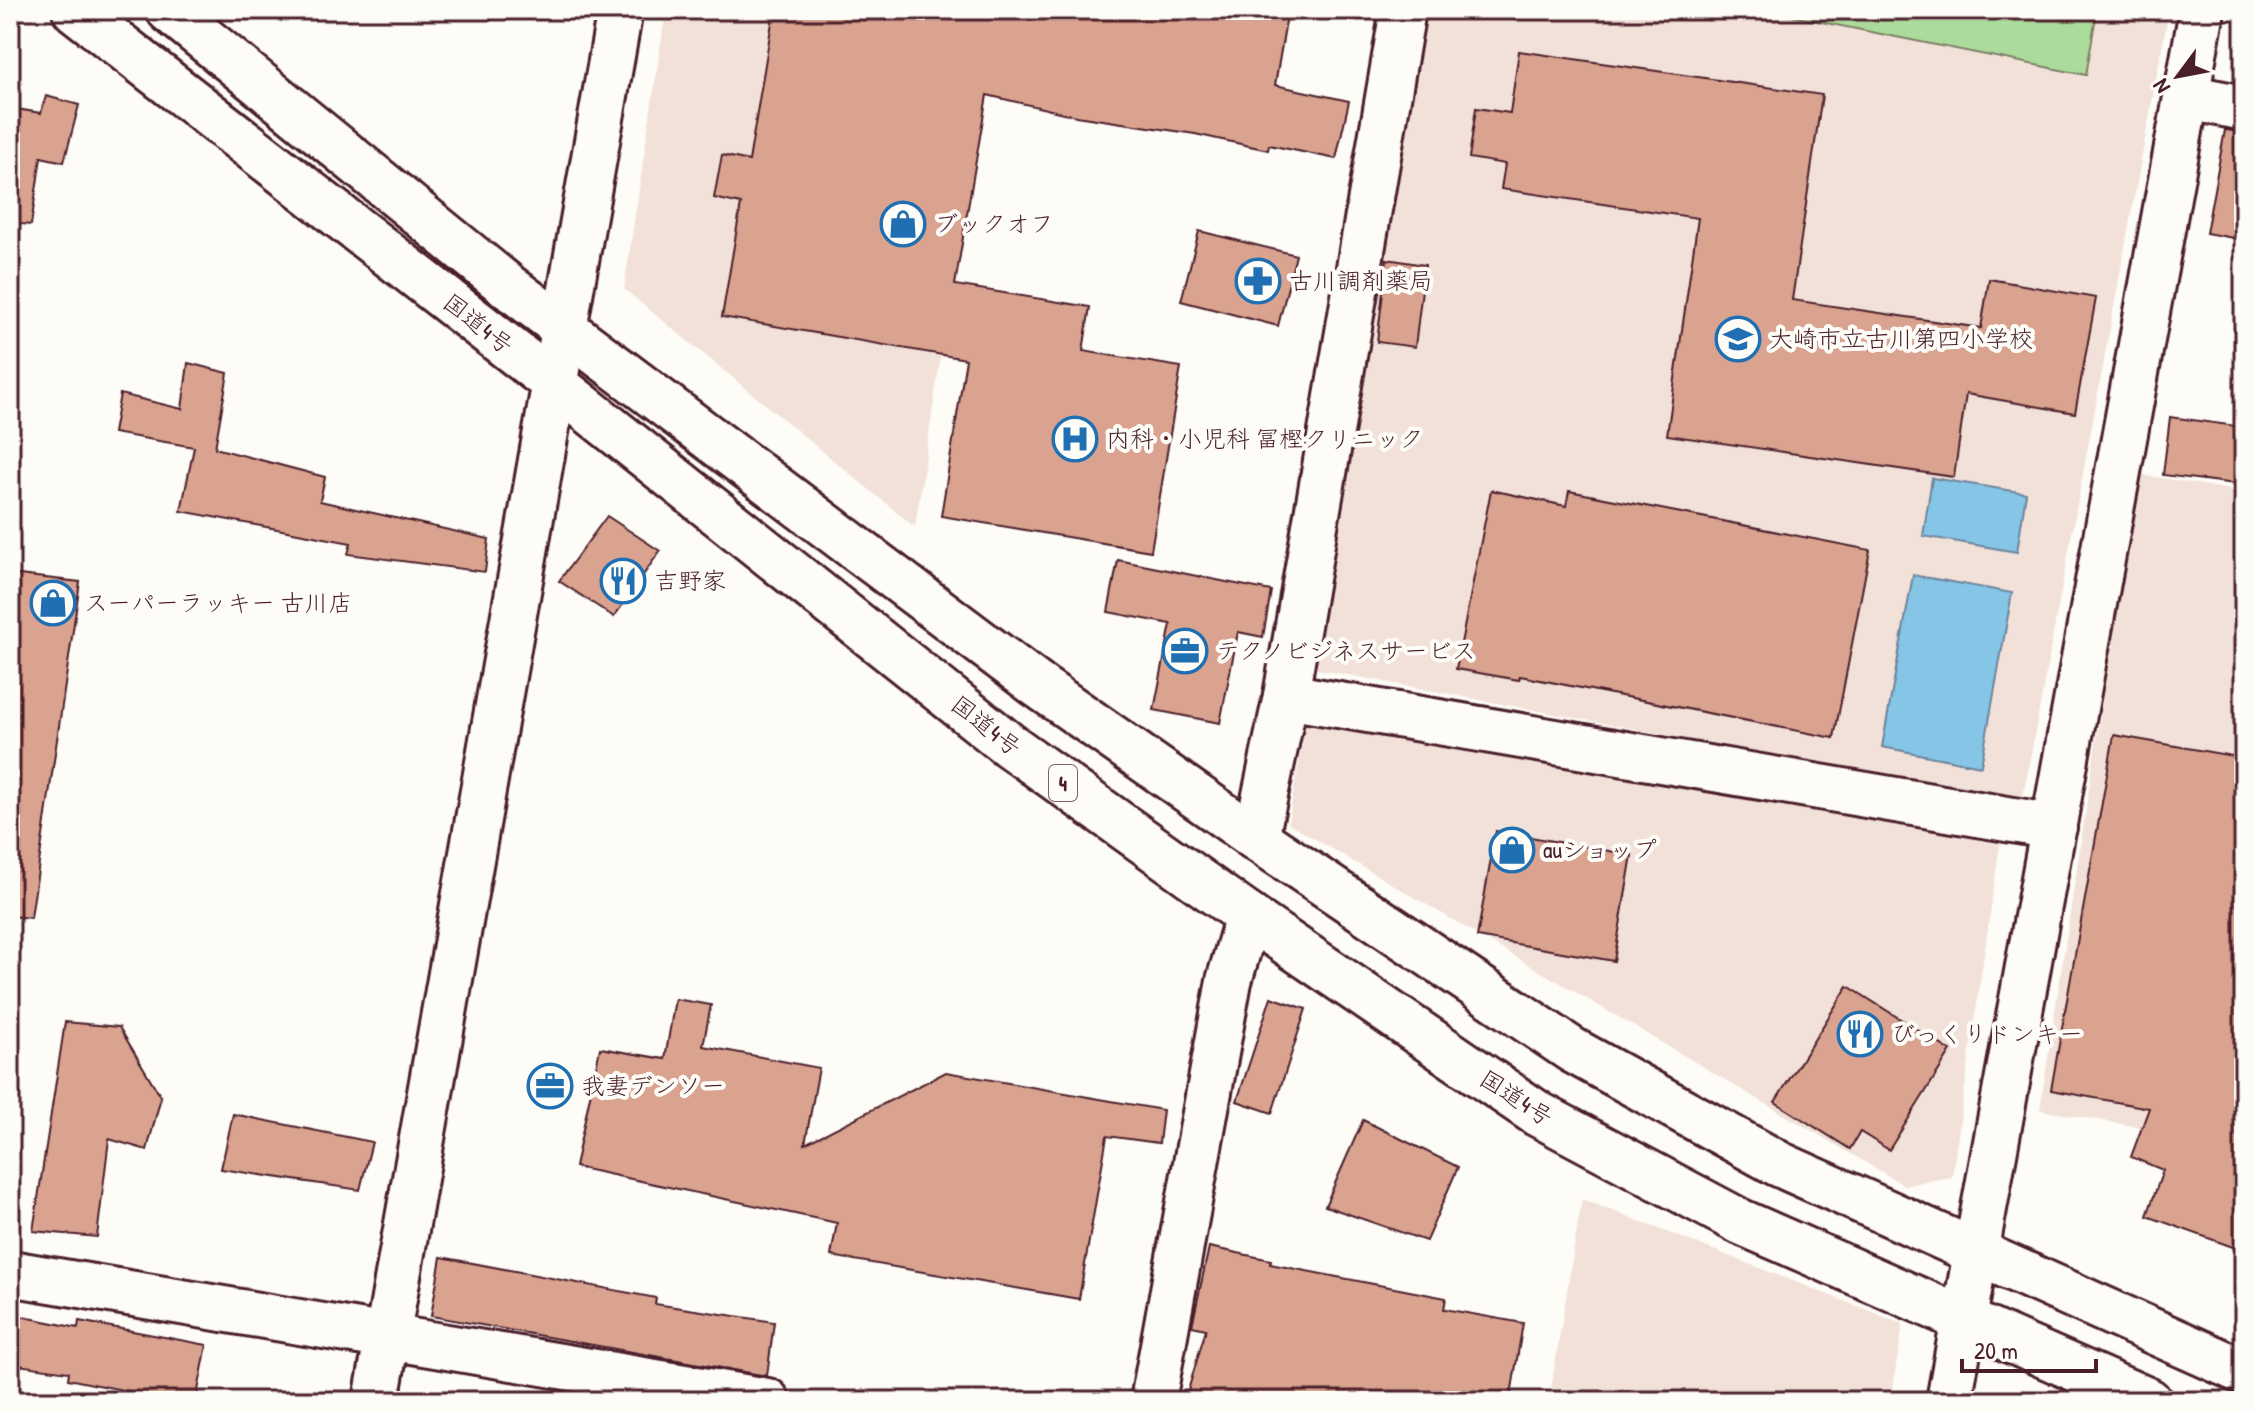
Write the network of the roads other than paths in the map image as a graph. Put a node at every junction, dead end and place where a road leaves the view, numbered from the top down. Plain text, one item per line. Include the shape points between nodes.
1 (75, 10) edge
2 (169, 10) edge
3 (620, 10) edge
4 (1403, 10) edge
5 (2202, 10) edge
6 (2187, 97) junction
7 (2244, 108) edge
8 (564, 326) junction
9 (555, 384) junction
10 (1286, 696) junction
11 (2054, 827) junction
12 (1256, 838) junction
13 (1248, 916) junction
14 (1976, 1255) junction
15 (10, 1273) edge
16 (1964, 1319) junction
17 (387, 1337) junction
18 (2244, 1372) edge
19 (376, 1401) edge
20 (767, 1401) edge
21 (1153, 1401) edge
22 (1949, 1401) edge
23 (2149, 1401) edge

1 - 9 main road, 国道4号 / 4
2 - 8 main road, 国道4号
3 - 8 main road
4 - 10 main road
5 - 6 main road
6 - 7 main road
6 - 11 main road
8 - 9 main road
8 - 12 main road, 国道4号 via 1036,684
9 - 13 main road, 国道4号 / 4 via 1009,745
9 - 17 main road
10 - 11 main road
10 - 12 main road
11 - 14 main road
12 - 14 main road, 国道4号 via 1572,1050 1779,1164
13 - 16 main road, 国道4号 / 4 via 1538,1114 1741,1222
13 - 21 main road via 1229,981
14 - 16 main road
14 - 18 main road, 国道4号
15 - 17 main road
16 - 22 main road
16 - 23 main road, 国道4号 / 4
17 - 19 main road
17 - 20 main road

